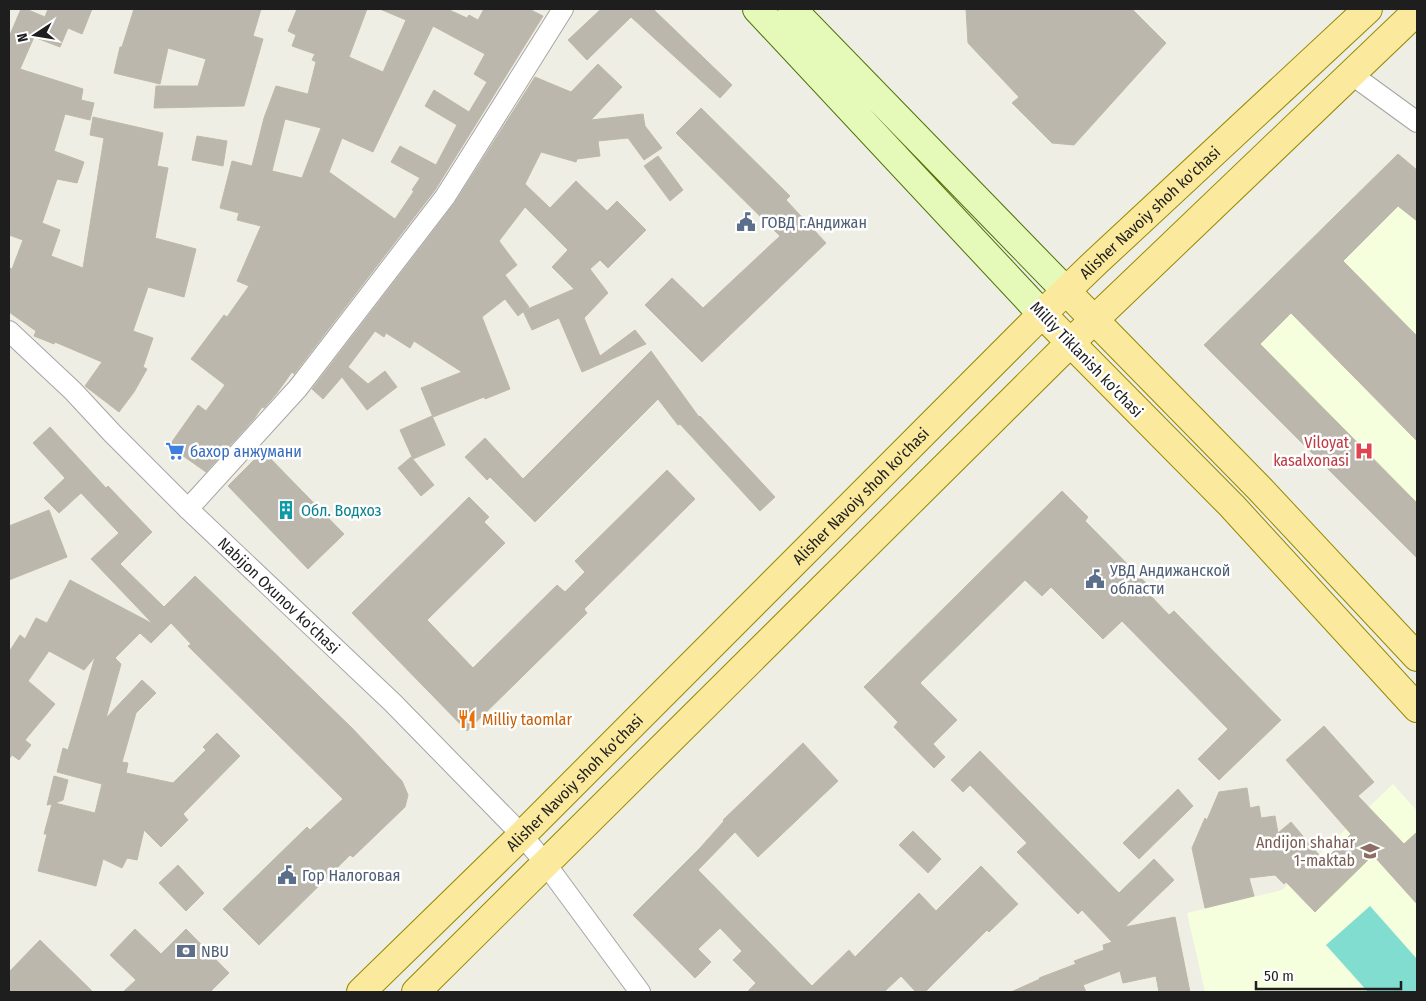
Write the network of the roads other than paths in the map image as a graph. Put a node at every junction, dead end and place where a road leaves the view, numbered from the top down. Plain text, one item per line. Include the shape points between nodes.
1 (563, 9) edge
2 (757, 9) edge
3 (792, 9) edge
4 (1417, 11) edge
5 (1358, 12) edge
6 (1326, 49) junction
7 (1351, 74) junction
8 (869, 90) junction
9 (851, 109) junction
10 (1417, 122) edge
11 (931, 154) junction
12 (909, 172) junction
13 (1066, 291) junction
14 (1042, 314) junction
15 (1094, 321) junction
16 (9, 331) edge
17 (1070, 343) junction
18 (188, 509) junction
19 (1417, 657) edge
20 (1417, 708) edge
21 (522, 835) junction
22 (546, 863) junction
23 (361, 992) edge
24 (416, 992) edge
25 (640, 992) edge

1 - 18 street via 439,205 298,388
2 - 9 main road, Milliy Tiklanish ko'chasi
3 - 8 main road, Milliy Tiklanish ko'chasi
4 - 7 main road
5 - 6 main road, Alisher Navoiy shoh ko'chasi
6 - 7 main road
6 - 13 main road, Alisher Navoiy shoh ko'chasi
7 - 10 street
7 - 15 main road
8 - 9 main road
8 - 11 main road, Milliy Tiklanish ko'chasi
9 - 12 main road, Milliy Tiklanish ko'chasi
11 - 12 main road
11 - 13 main road, Milliy Tiklanish ko'chasi
12 - 14 main road, Milliy Tiklanish ko'chasi
13 - 14 main road, Alisher Navoiy shoh ko'chasi
13 - 15 main road, Milliy Tiklanish ko'chasi
14 - 17 main road, Milliy Tiklanish ko'chasi
14 - 21 main road, Alisher Navoiy shoh ko'chasi
15 - 17 main road
15 - 19 main road, Milliy Tiklanish ko'chasi via 1259,488
16 - 18 street, Nabijon Oxunov ko'chasi via 73,391
17 - 20 main road, Milliy Tiklanish ko'chasi via 1232,506
17 - 22 main road
18 - 21 street, Nabijon Oxunov ko'chasi via 394,702
21 - 22 street, Nabijon Oxunov ko'chasi
21 - 23 main road, Alisher Navoiy shoh ko'chasi
22 - 24 main road
22 - 25 street, Nabijon Oxunov ko'chasi

